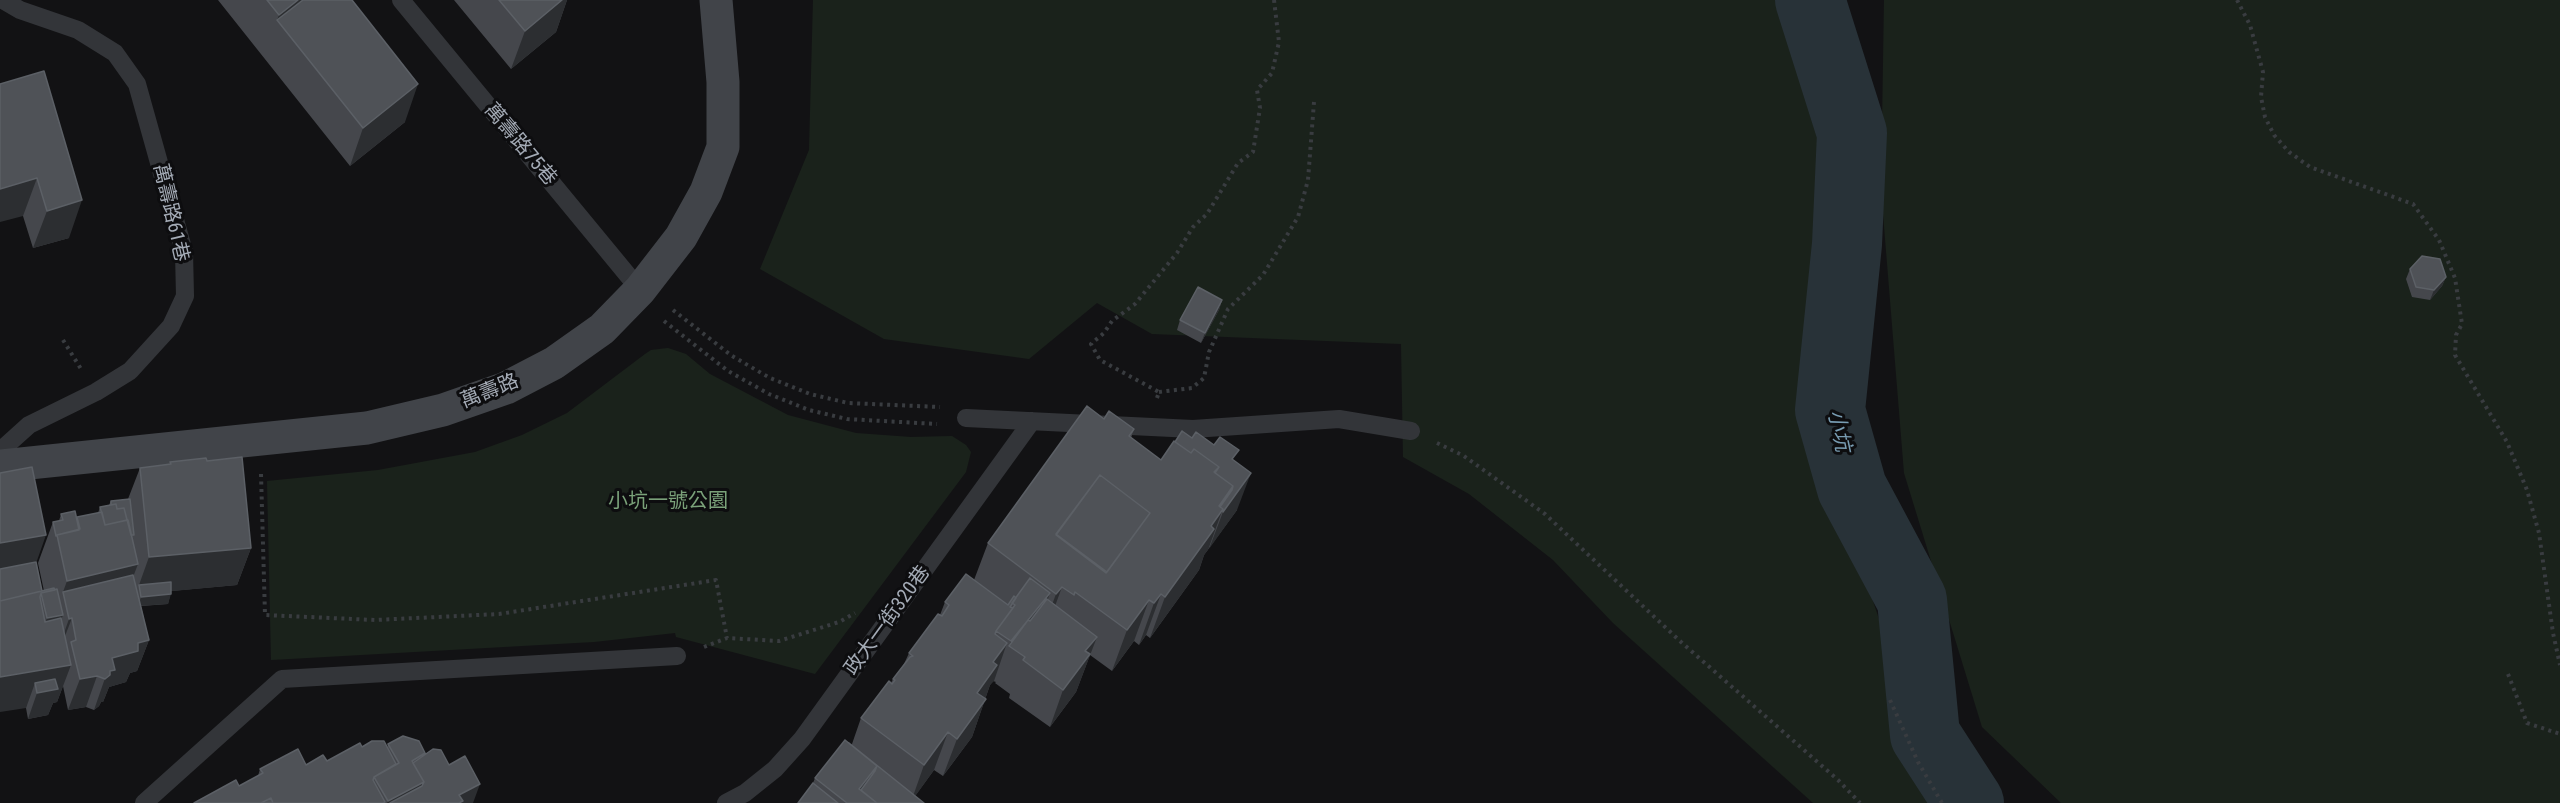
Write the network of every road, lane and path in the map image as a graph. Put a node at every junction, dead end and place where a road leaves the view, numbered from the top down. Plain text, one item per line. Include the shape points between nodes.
1 (3, 0) edge
2 (401, 0) edge
3 (716, 0) edge
4 (1274, 0) edge
5 (2237, 0) edge
6 (1314, 102) dead end
7 (640, 290) junction
8 (673, 310) dead end
9 (664, 321) dead end
10 (1160, 392) junction
11 (966, 418) junction
12 (1032, 421) junction
13 (1145, 427) junction
14 (1412, 431) joint
15 (0, 451) edge
16 (0, 466) edge
17 (261, 474) dead end
18 (852, 620) dead end
19 (677, 656) dead end
20 (2560, 665) edge
21 (2508, 674) dead end
22 (1890, 700) dead end
23 (2560, 734) edge
24 (144, 803) edge
25 (726, 803) edge
26 (1860, 803) edge
27 (1942, 803) edge

1 - 15 lane, 萬壽路61巷 via 78,30 115,53 137,84 184,252 185,296 171,326 130,371 29,425
2 - 7 lane, 萬壽路75巷
3 - 7 street, 萬壽路 via 723,82 723,147 706,192 681,237
4 - 10 path via 1279,42 1272,73 1257,90 1260,108 1253,152 1238,164 1207,214 1135,304 1091,344 1100,360
5 - 20 path via 2250,25 2263,72 2261,97 2274,135 2310,167 2413,204 2439,240 2455,278 2462,324 2456,335 2455,355 2507,442 2527,490
6 - 10 path via 1308,180 1298,218 1263,275 1228,309 1209,352 1204,378 1192,388
7 - 16 street, 萬壽路 via 603,329 554,363 506,388 443,410 367,428
8 - 11 path via 732,356 770,378 810,394 869,405 958,408
9 - 11 path via 728,371 808,411 889,423 956,424
10 - 13 path
11 - 12 lane
12 - 13 lane
12 - 25 lane, 政大一街320巷 via 802,739 775,769
13 - 14 lane via 1193,429 1339,419
14 - 26 path via 1464,456 1545,514
17 - 18 path via 265,615 375,620 478,615 716,580 727,638 779,641 858,612
19 - 24 lane via 282,679
21 - 23 path via 2527,723
22 - 27 path

